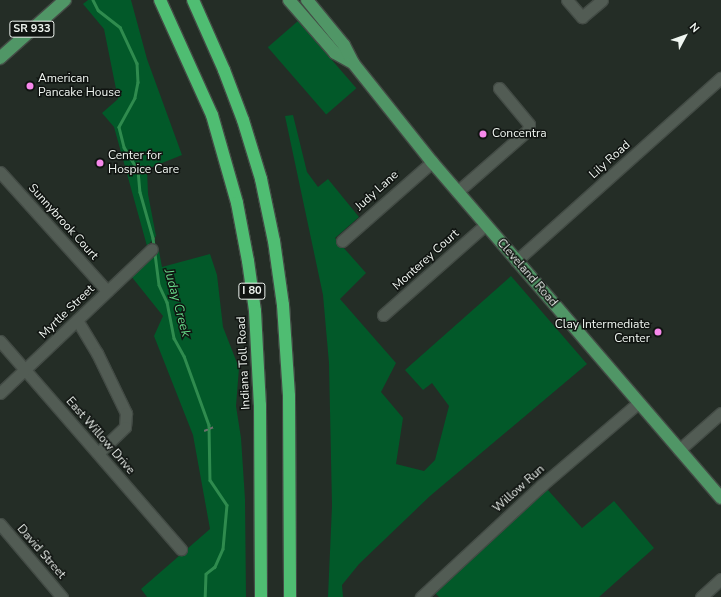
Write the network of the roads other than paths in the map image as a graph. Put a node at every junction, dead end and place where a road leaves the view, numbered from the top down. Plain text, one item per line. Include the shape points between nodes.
1 (64, 0) edge
2 (160, 0) edge
3 (193, 0) edge
4 (289, 0) edge
5 (307, 0) edge
6 (567, 0) edge
7 (602, 0) edge
8 (0, 58) edge
9 (353, 63) junction
10 (721, 78) edge
11 (499, 88) dead end
12 (432, 162) junction
13 (0, 172) edge
14 (457, 192) junction
15 (485, 225) junction
16 (342, 241) dead end
17 (152, 249) dead end
18 (516, 261) junction
19 (107, 291) junction
20 (383, 315) dead end
21 (77, 320) junction
22 (0, 341) edge
23 (25, 370) junction
24 (0, 393) edge
25 (638, 402) junction
26 (721, 413) edge
27 (679, 450) junction
28 (98, 452) junction
29 (721, 498) edge
30 (0, 524) edge
31 (181, 549) dead end
32 (721, 579) edge
33 (62, 597) edge
34 (261, 597) edge
35 (290, 597) edge
36 (421, 597) edge
37 (701, 597) edge

1 - 8 main road, SR 933
2 - 34 highway, Indiana Toll Road / I 80 via 212,115 237,203 248,261 256,325 260,397
3 - 35 highway, I 80 via 243,120 261,179 274,240 284,312 289,396
4 - 9 main road, Cleveland Road via 335,53
5 - 9 main road, Cleveland Road via 344,45
6 - 7 street via 582,17
9 - 12 main road, Cleveland Road
10 - 18 street, Lily Road
11 - 14 street via 529,124 528,130
12 - 14 main road, Cleveland Road
12 - 16 street, Judy Lane
13 - 19 street, Sunnybrook Court
14 - 15 main road, Cleveland Road
15 - 18 main road, Cleveland Road
15 - 20 street, Monterey Court
17 - 19 street, Myrtle Street
18 - 25 main road, Cleveland Road
19 - 21 street, Myrtle Street
21 - 23 street, Myrtle Street
21 - 28 street via 97,353 126,413 124,427
22 - 23 street, East Willow Drive
23 - 24 street, Myrtle Street
23 - 28 street, East Willow Drive
25 - 27 main road, Cleveland Road
25 - 36 street, Willow Run via 542,485
26 - 27 street
27 - 29 main road, Cleveland Road
28 - 31 street, East Willow Drive
30 - 33 street, David Street
32 - 37 street

